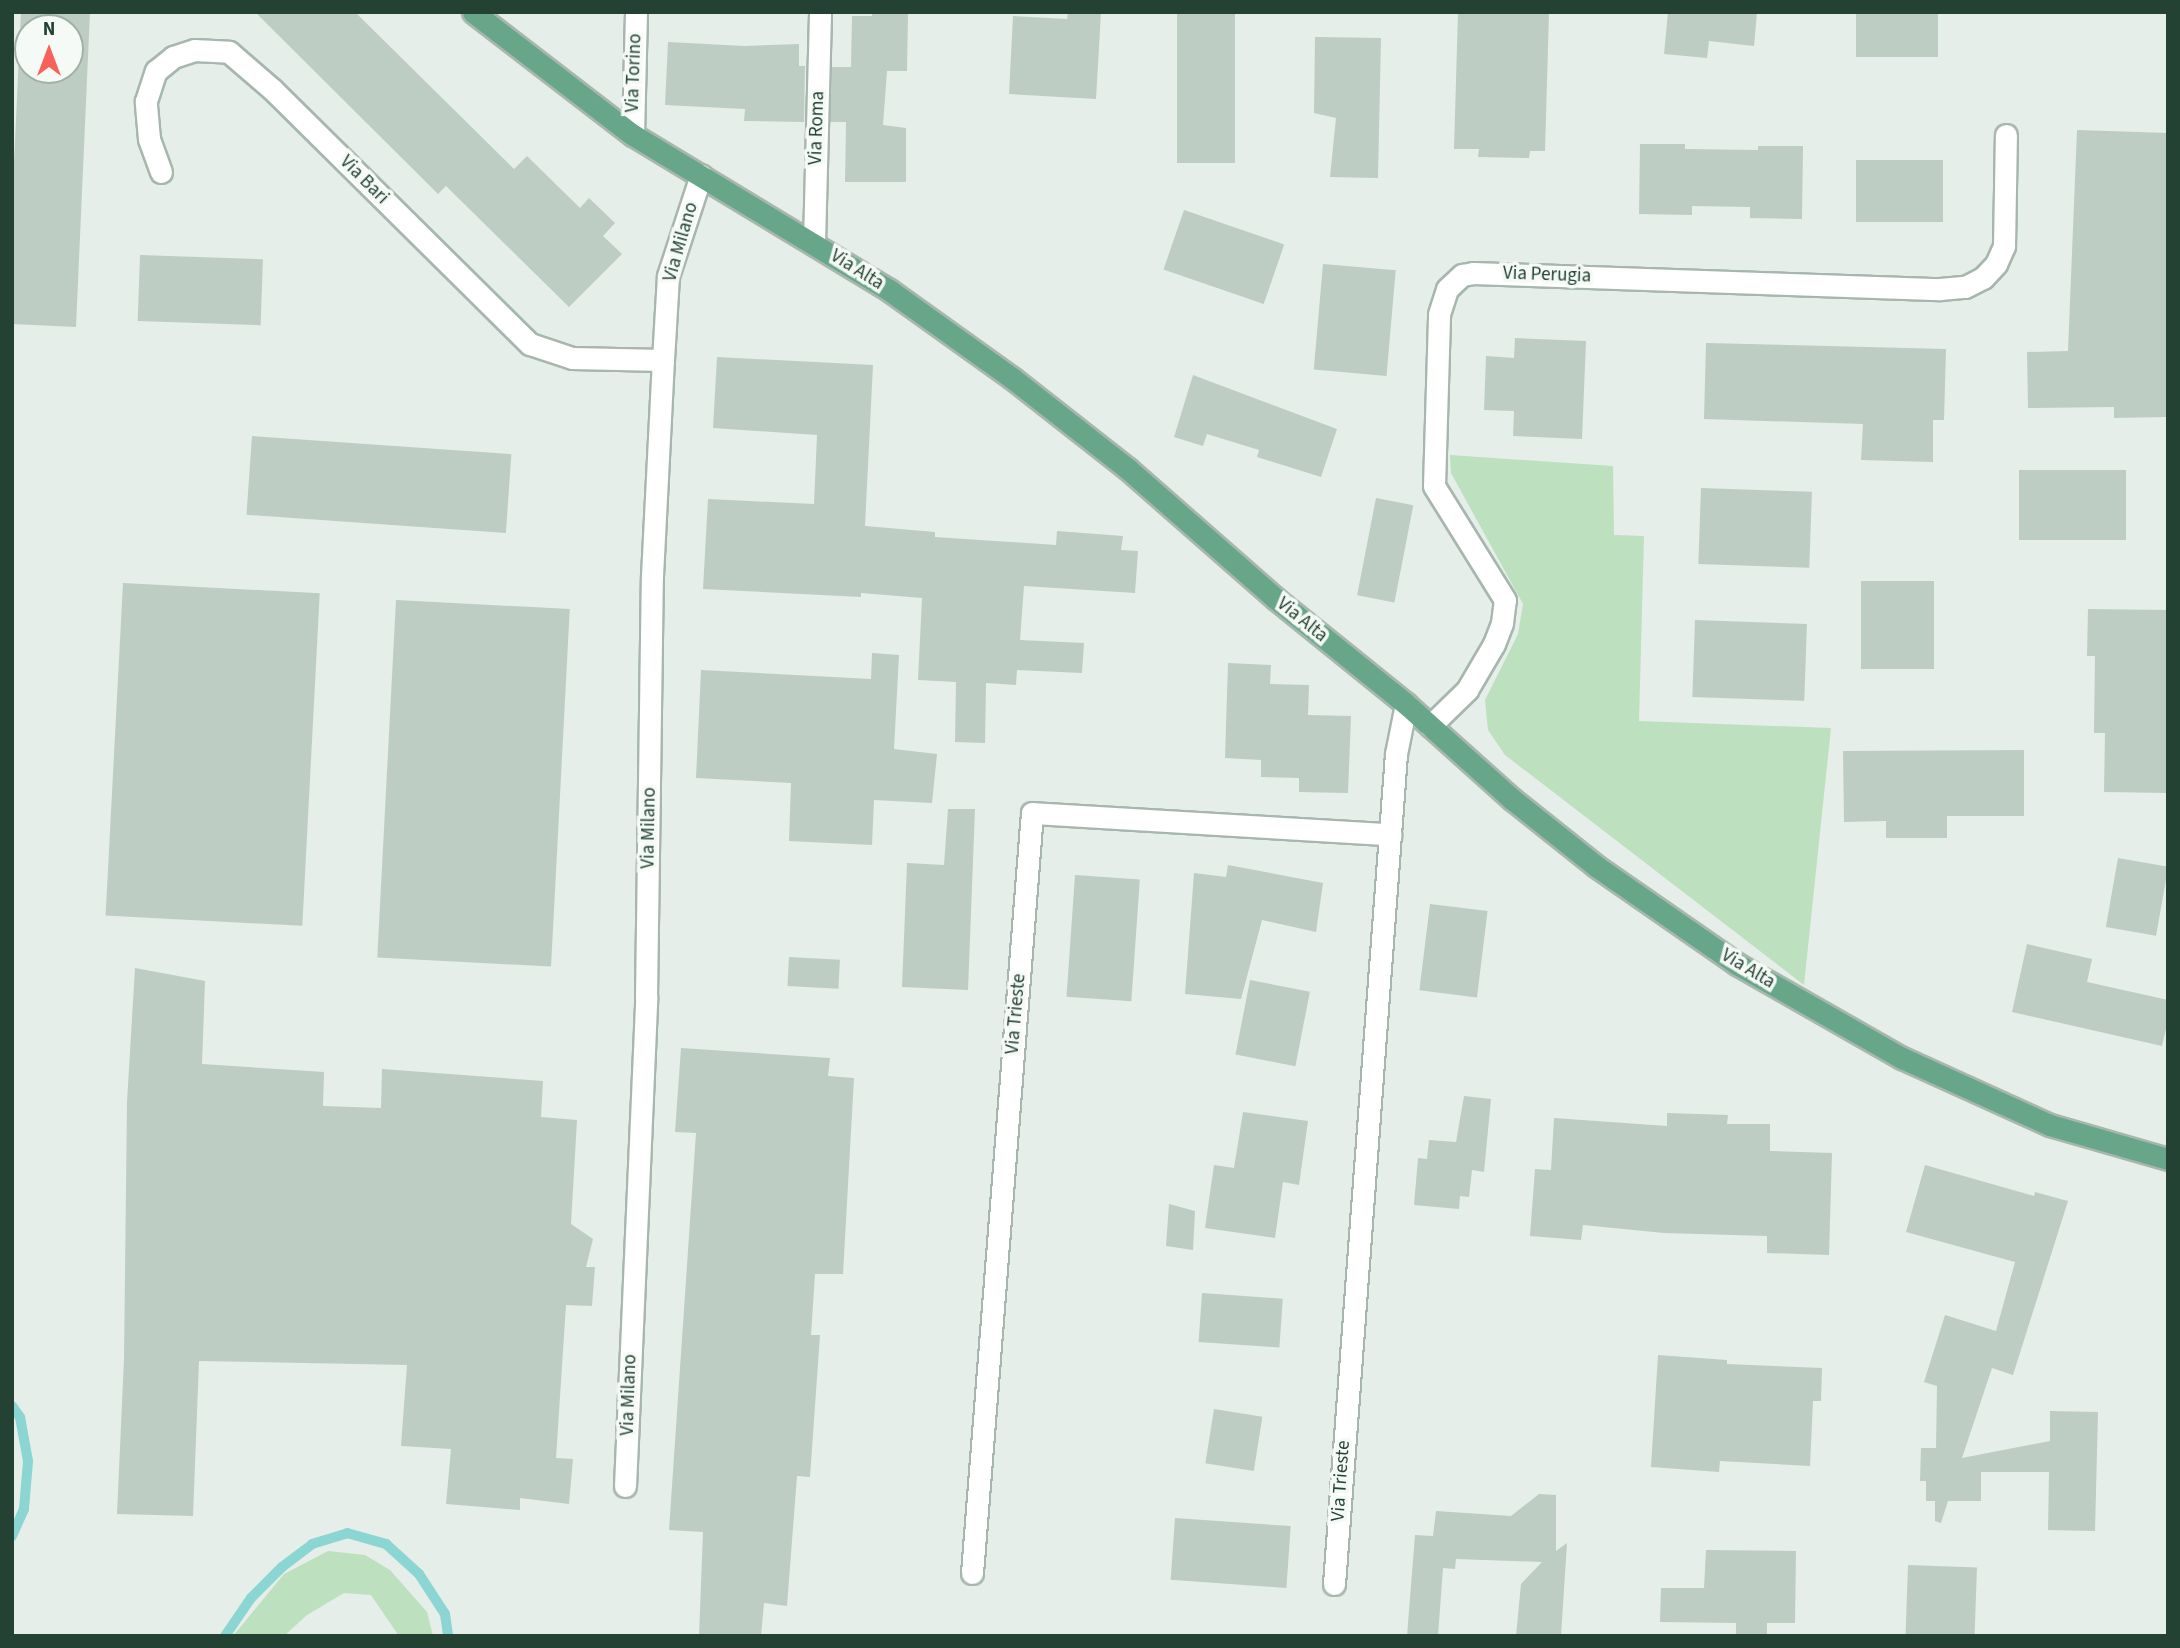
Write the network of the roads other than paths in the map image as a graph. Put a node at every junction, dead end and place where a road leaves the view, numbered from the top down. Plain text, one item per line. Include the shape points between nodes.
1 (473, 12) edge
2 (636, 12) edge
3 (820, 12) edge
4 (633, 135) junction
5 (2006, 135) dead end
6 (160, 172) dead end
7 (701, 175) junction
8 (814, 243) junction
9 (663, 360) junction
10 (1406, 704) junction
11 (1430, 726) junction
12 (1390, 834) junction
13 (2168, 1160) edge
14 (625, 1486) dead end
15 (972, 1573) dead end
16 (1334, 1584) dead end

1 - 4 main road, Via Alta
2 - 4 street, Via Torino
3 - 8 street, Via Roma
4 - 7 main road, Via Alta
5 - 11 street, Via Perugia via 2004,246 1983,278 1965,287 1473,273 1462,275 1447,289 1440,314 1434,486 1505,600 1502,623 1467,690
6 - 9 street, Via Bari via 149,139 146,102 156,71 173,57 194,50 229,52 530,344 572,358
7 - 8 main road, Via Alta
7 - 9 street, Via Milano via 668,276
8 - 10 main road, Via Alta via 889,290 1023,386
9 - 14 street, Via Milano via 652,576 646,997
10 - 11 main road, Via Alta
10 - 12 street, Via Trieste via 1396,754
11 - 13 main road, Via Alta via 1596,866 1737,964 1902,1058 2050,1125
12 - 15 street, Via Trieste via 1032,813
12 - 16 street, Via Trieste

